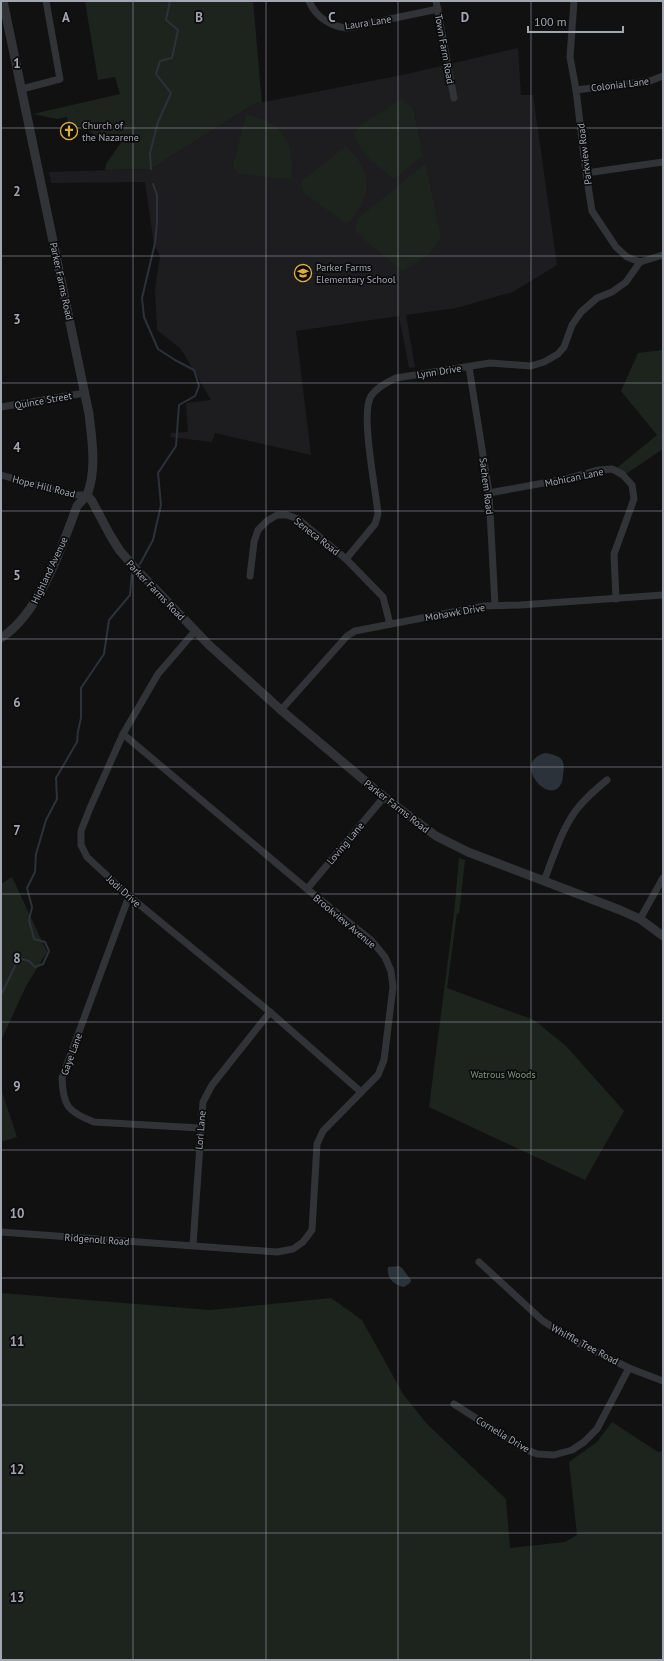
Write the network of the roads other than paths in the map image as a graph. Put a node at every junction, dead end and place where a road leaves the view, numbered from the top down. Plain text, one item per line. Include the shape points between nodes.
1 (4, 1) edge
2 (46, 1) edge
3 (309, 1) edge
4 (436, 1) edge
5 (574, 1) edge
6 (438, 9) junction
7 (663, 76) edge
8 (22, 89) junction
9 (576, 90) junction
10 (454, 98) dead end
11 (663, 162) edge
12 (586, 173) junction
13 (663, 255) edge
14 (640, 262) junction
15 (469, 367) junction
16 (85, 392) junction
17 (1, 407) edge
18 (1, 475) edge
19 (489, 493) junction
20 (87, 495) junction
21 (346, 559) junction
22 (250, 576) dead end
23 (663, 595) edge
24 (616, 599) junction
25 (495, 605) junction
26 (390, 624) junction
27 (195, 631) junction
28 (1, 638) edge
29 (281, 710) junction
30 (123, 734) junction
31 (607, 780) dead end
32 (384, 797) junction
33 (663, 878) edge
34 (544, 881) junction
35 (307, 889) junction
36 (128, 896) junction
37 (640, 919) junction
38 (663, 936) edge
39 (270, 1012) junction
40 (361, 1092) junction
41 (200, 1128) junction
42 (1, 1232) edge
43 (193, 1245) junction
44 (479, 1262) dead end
45 (629, 1368) junction
46 (663, 1382) edge
47 (454, 1404) dead end

1 - 8 street, Parker Farms Road
2 - 8 street via 60,79
3 - 6 street, Laura Lane via 326,21 347,28
4 - 6 street, Town Farm Road
5 - 9 street, Parkview Road via 570,57
6 - 10 street, Town Farm Road
7 - 9 street, Colonial Lane
8 - 16 street, Parker Farms Road
9 - 12 street, Parkview Road
11 - 12 street
12 - 14 street, Parkview Road via 592,210 602,227 616,247 628,257
13 - 14 street
14 - 15 street, Lynn Drive via 626,282 597,298 581,312 558,354 531,366 490,363
15 - 19 street, Sachem Road
15 - 21 street, Lynn Drive via 396,378 386,382 371,397 366,418 378,514 375,524
16 - 17 street, Quince Street
16 - 20 street, Parker Farms Road via 93,455
18 - 20 street, Hope Hill Road via 64,493
19 - 24 street, Mohican Lane via 566,479 599,470 612,469 622,474 632,485 634,499 614,554
19 - 25 street, Sachem Road
20 - 27 street, Parker Farms Road via 120,551
20 - 28 street, Highland Avenue via 77,506 42,590 21,621
21 - 22 street, Seneca Road via 298,519 277,515 266,521 258,530
21 - 26 street, Seneca Road via 383,597
23 - 24 street, Mohawk Drive
24 - 25 street, Mohawk Drive
25 - 26 street, Mohawk Drive
26 - 29 street, Mohawk Drive via 355,631 347,636
27 - 29 street, Parker Farms Road
27 - 30 street, Jodi Drive via 158,674
29 - 32 street, Parker Farms Road
30 - 35 street, Brookview Avenue
30 - 36 street, Jodi Drive via 81,831 81,846 87,857
31 - 34 street via 574,812 559,840
32 - 34 street, Parker Farms Road via 450,844
32 - 35 street, Loving Lane
33 - 37 street
34 - 37 street, Parker Farms Road
35 - 40 street, Brookview Avenue via 371,940 386,957 391,971 393,987 384,1060 378,1075
36 - 39 street, Jodi Drive
36 - 41 street, Gaye Lane via 62,1078 63,1095 68,1107 80,1117 94,1122
37 - 38 street, Parker Farms Road
39 - 40 street, Jodi Drive
39 - 41 street, Lori Lane via 212,1085 203,1102
40 - 43 street, Brookview Avenue via 323,1131 317,1144 312,1230 303,1242 293,1249 277,1252
41 - 43 street, Lori Lane
42 - 43 street, Ridgenoll Road
44 - 45 street, Whiffle Tree Road via 543,1321 578,1343
45 - 46 street, Whiffle Tree Road
45 - 47 street, Cornelia Drive via 597,1429 572,1450 554,1455 537,1454 522,1448

